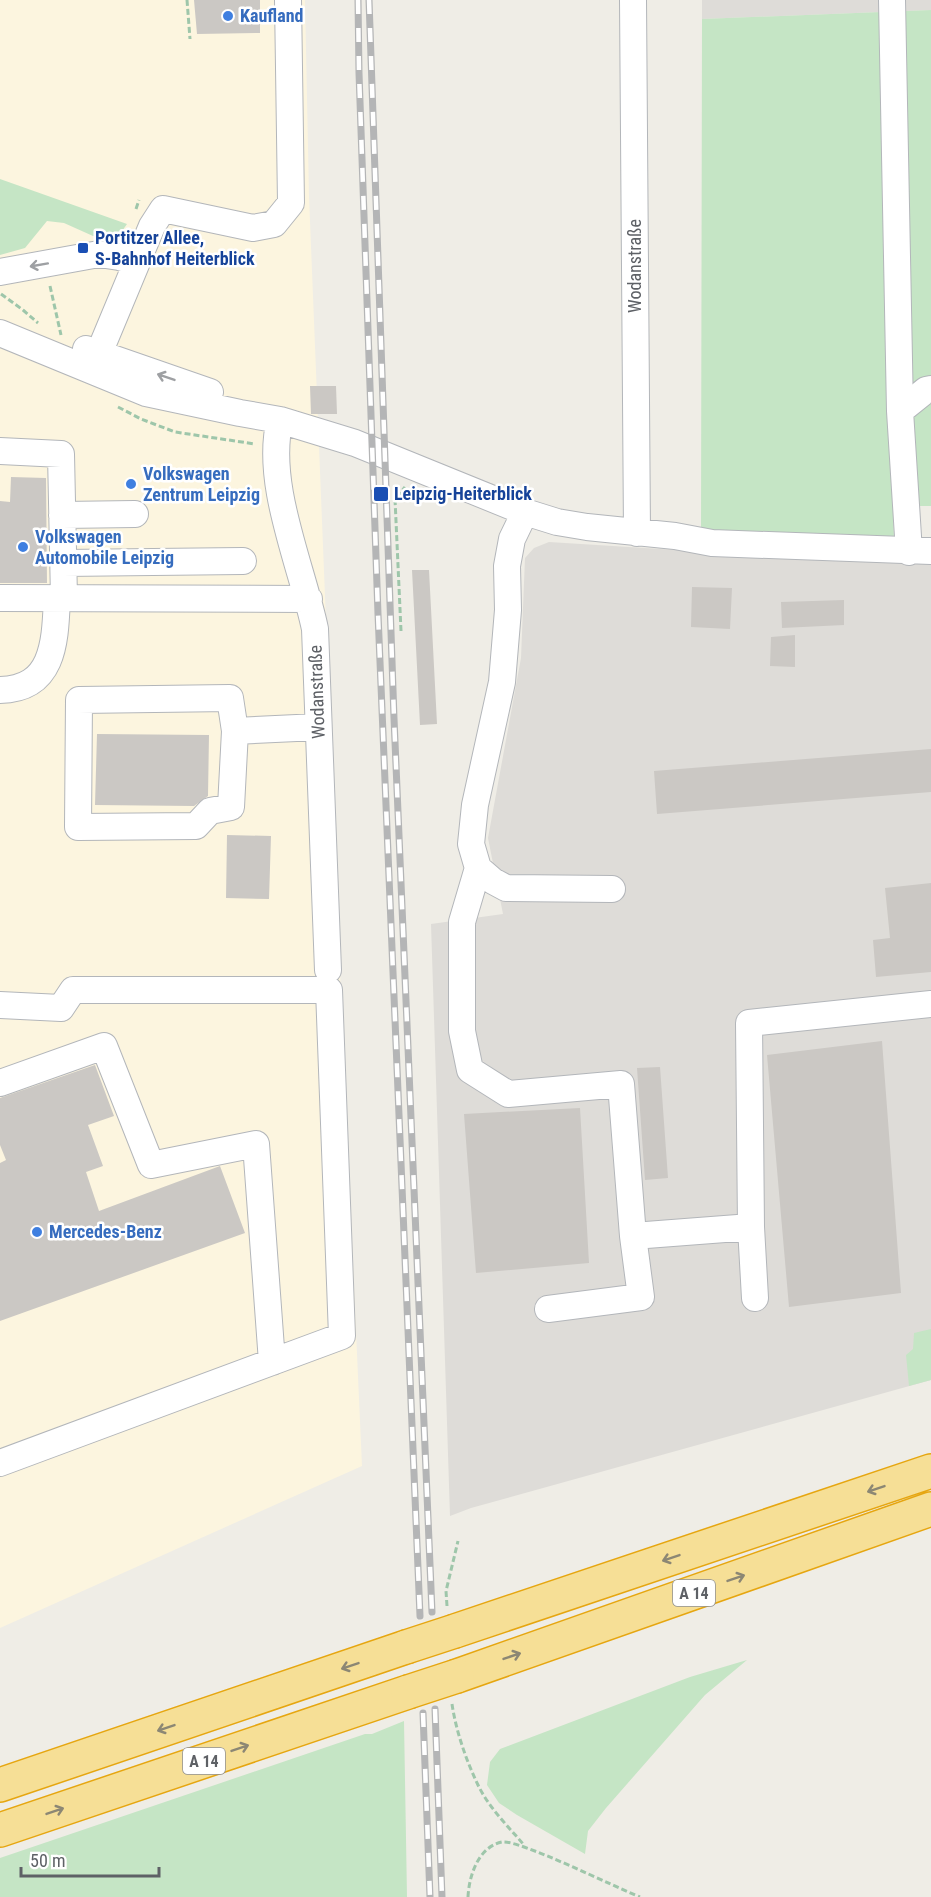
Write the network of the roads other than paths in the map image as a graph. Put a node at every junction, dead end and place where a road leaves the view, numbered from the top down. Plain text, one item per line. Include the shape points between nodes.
1 (288, 0) edge
2 (633, 0) edge
3 (892, 0) edge
4 (137, 262) junction
5 (0, 272) edge
6 (0, 314) edge
7 (0, 333) edge
8 (95, 362) junction
9 (931, 389) edge
10 (900, 411) junction
11 (280, 420) junction
12 (0, 452) edge
13 (525, 512) junction
14 (135, 514) dead end
15 (62, 515) junction
16 (637, 532) junction
17 (920, 551) edge
18 (243, 561) dead end
19 (63, 563) junction
20 (0, 598) edge
21 (60, 598) junction
22 (309, 599) junction
23 (0, 690) edge
24 (318, 727) junction
25 (235, 731) junction
26 (478, 868) junction
27 (612, 889) dead end
28 (328, 970) dead end
29 (931, 1004) edge
30 (0, 1005) edge
31 (0, 1083) edge
32 (751, 1227) junction
33 (633, 1236) junction
34 (755, 1298) dead end
35 (548, 1309) dead end
36 (272, 1362) junction
37 (0, 1463) edge
38 (931, 1471) edge
39 (931, 1509) edge
40 (0, 1785) edge
41 (0, 1830) edge

1 - 4 street via 291,203 274,224 253,228 163,209
2 - 16 street, Wodanstraße
3 - 10 street
4 -> 5 street via 99,254
4 - 8 street
6 - 8 street via 56,337
7 - 8 street
8 - 11 street via 241,402
9 - 10 street
10 - 17 street
11 - 13 street via 372,449
11 - 22 street, Wodanstraße via 277,471
12 - 15 street via 60,454
13 - 16 street via 557,522
13 - 26 street via 512,539 507,566 502,682 475,805 471,844
14 - 15 street
15 - 19 street
16 - 17 street via 712,543
18 - 19 street
19 - 21 street
20 - 21 street
21 - 22 street
21 - 23 street via 51,655 35,681 16,690
22 - 24 street, Wodanstraße via 315,629
24 - 25 street
24 - 28 street, Wodanstraße
25 - 25 street via 230,698 79,699 78,827 196,826 210,812 231,807
26 - 27 street via 506,888
26 - 33 street via 462,922 462,1031 470,1070 508,1094 621,1084
29 - 32 street via 749,1023
30 - 36 street via 61,1008 73,990 329,990 342,1336
31 - 36 street via 104,1046 151,1165 256,1144
32 - 33 street
32 - 34 street
33 - 35 street via 641,1297
36 - 37 street
38 -> 40 highway, A 14, bridge via 451,1619 406,1647
41 -> 39 highway, A 14, bridge via 408,1692 454,1689

